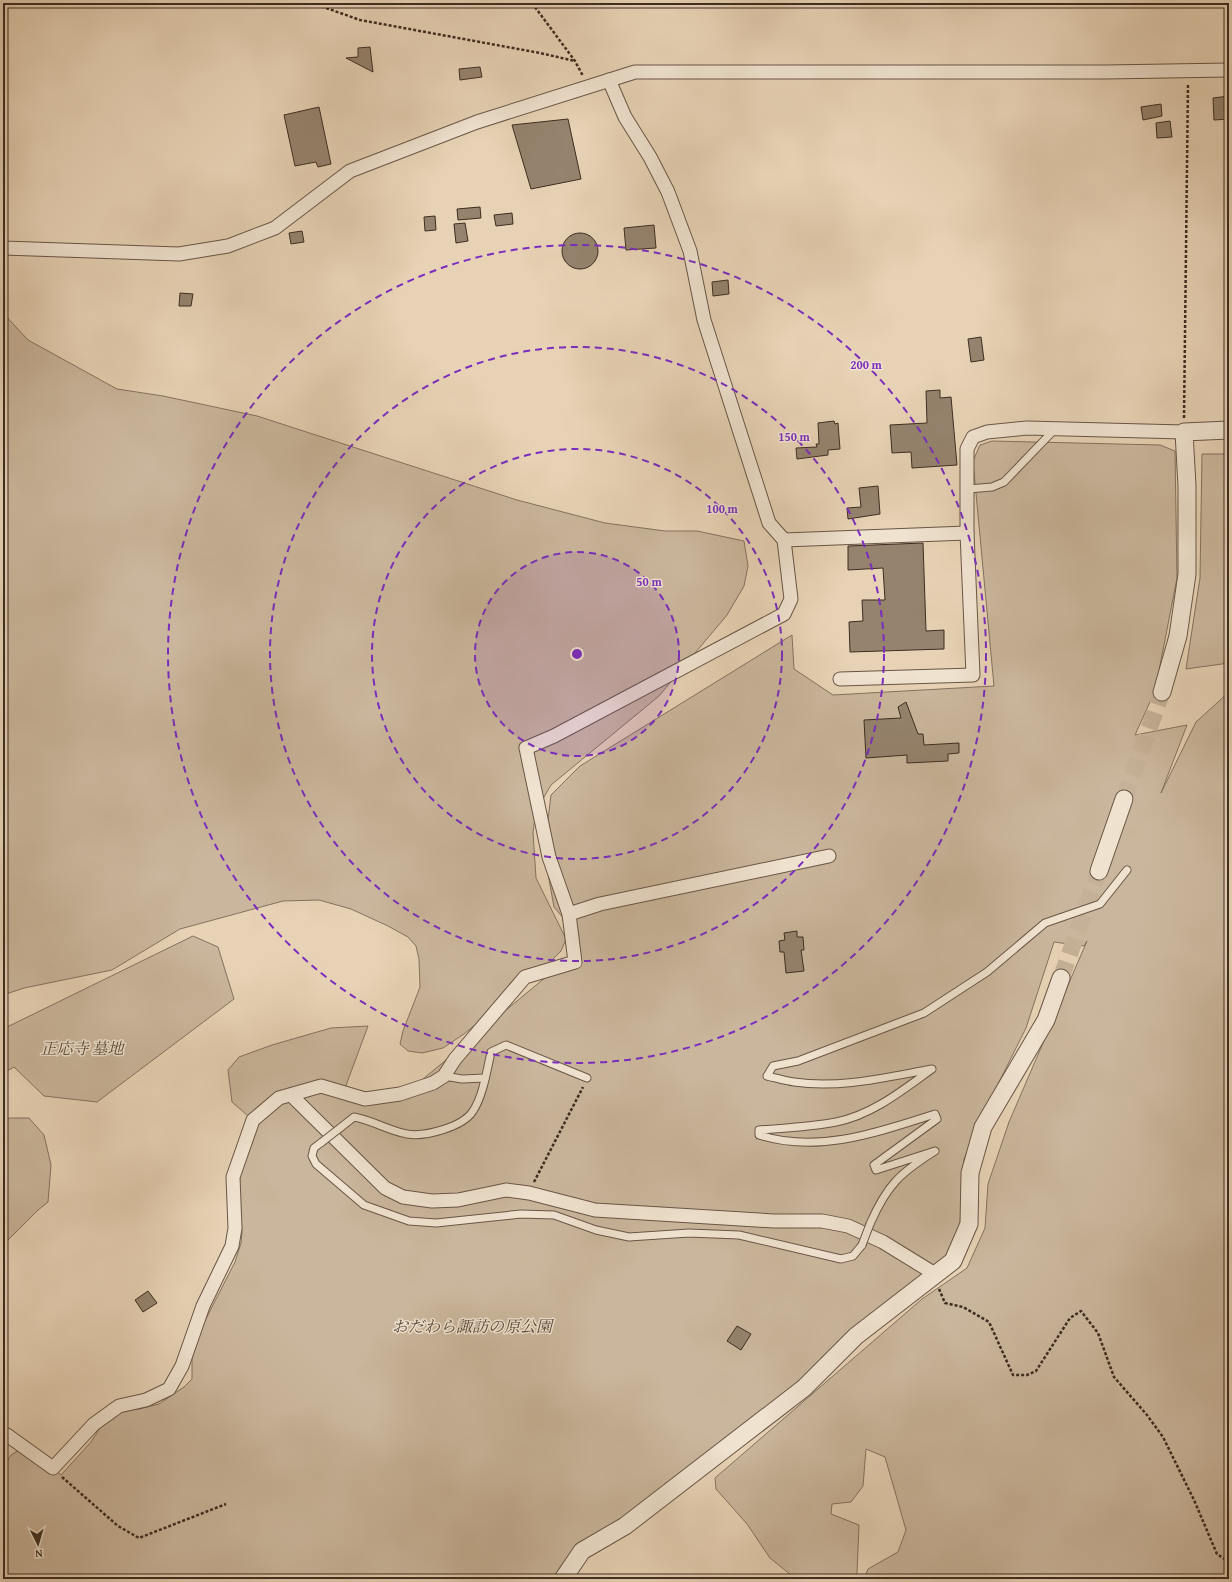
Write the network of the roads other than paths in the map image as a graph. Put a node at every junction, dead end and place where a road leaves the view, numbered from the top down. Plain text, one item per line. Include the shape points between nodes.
1 (1229, 70) edge
2 (609, 80) junction
3 (3, 248) edge
4 (1056, 428) junction
5 (1229, 430) edge
6 (1184, 432) junction
7 (968, 489) junction
8 (967, 534) junction
9 (784, 540) junction
10 (840, 680) dead end
11 (1162, 692) tunnel mouth
12 (1124, 799) tunnel mouth
13 (829, 856) dead end
14 (1127, 870) dead end
15 (1099, 871) tunnel mouth
16 (569, 914) junction
17 (1061, 978) tunnel mouth
18 (444, 1076) junction
19 (485, 1078) junction
20 (588, 1078) road end
21 (291, 1095) junction
22 (935, 1274) junction
23 (3, 1434) edge
24 (563, 1579) edge

1 - 2 street via 635,72
2 - 3 street via 477,122 350,171 275,228 228,246 179,254
2 - 9 street via 625,117 668,192 690,250 704,320 769,524
4 - 6 street
4 - 7 lane via 1004,482 992,487
4 - 7 street via 987,432 973,437 967,449
5 - 6 street
6 - 11 street via 1187,574 1178,636
7 - 8 street
8 - 9 street
8 - 10 street via 973,675
9 - 16 street via 791,599 784,614 554,736 526,748 549,857
12 - 15 street
13 - 16 street via 600,904
14 - 19 lane, bridge via 1100,904 1045,923 987,972 924,1013 798,1060 773,1066 770,1070 767,1076 794,1082 831,1084 869,1081 932,1069 896,1096 867,1112 837,1122 759,1130 759,1134 775,1140 840,1140 896,1127 935,1114 937,1119 874,1165 876,1170 935,1151 908,1168 890,1187 862,1245 853,1256 841,1259 739,1235 689,1233 629,1238 596,1230 554,1215 520,1214 436,1223 409,1221 364,1205 316,1164 312,1156 314,1148 354,1117 406,1134 430,1134 453,1126 473,1112
16 - 18 street via 575,962 525,977 455,1059
17 - 22 street via 1046,1020 983,1128 970,1173 968,1224 953,1261
18 - 19 lane via 462,1079
18 - 21 street via 433,1083 400,1094 365,1099 321,1086
19 - 20 lane via 491,1052 506,1045
21 - 22 street via 385,1188 403,1197 432,1201 458,1200 506,1190 529,1193 596,1210 774,1221 822,1221 848,1226 883,1242
21 - 23 street via 278,1098 253,1120 233,1177 235,1228 232,1246 203,1306 182,1366 169,1389 146,1400 119,1406 94,1424 53,1468
22 - 24 street via 856,1336 804,1388 625,1526 582,1551

